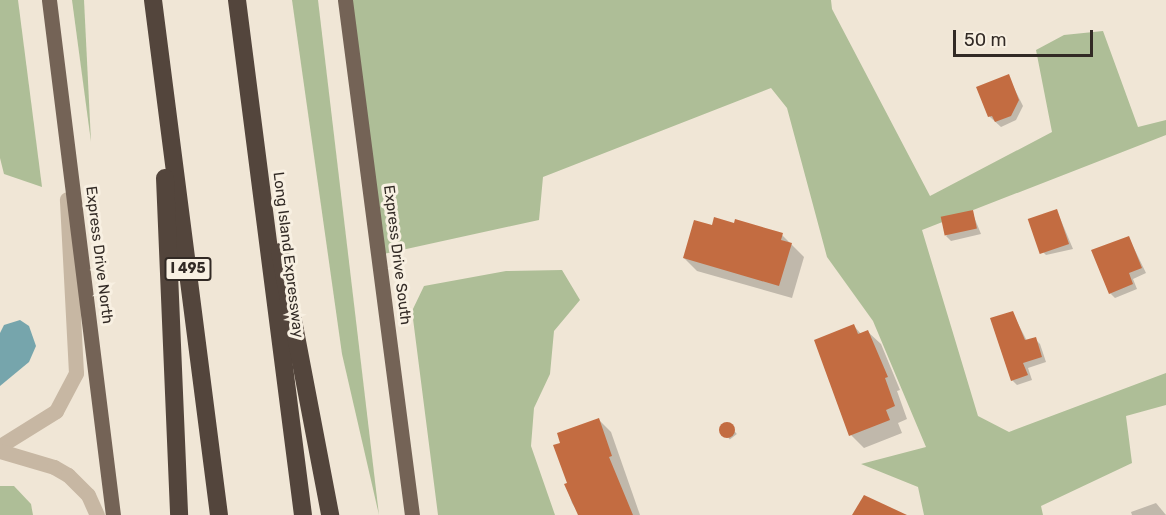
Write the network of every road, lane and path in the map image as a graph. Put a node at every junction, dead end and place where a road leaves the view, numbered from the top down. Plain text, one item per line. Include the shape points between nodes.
1 (49, 0) edge
2 (153, 0) edge
3 (237, 0) edge
4 (345, 0) edge
5 (156, 23) junction
6 (62, 98) junction
7 (254, 128) junction
8 (0, 446) edge
9 (0, 451) edge
10 (97, 515) edge
11 (113, 515) edge
12 (179, 515) edge
13 (219, 515) edge
14 (303, 515) edge
15 (330, 515) edge
16 (412, 515) edge

1 - 6 main road, Express Drive North
2 - 5 highway, I 495
3 - 7 highway, Long Island Expressway
4 - 16 main road, Express Drive South
5 - 12 highway via 174,335
5 - 13 highway, I 495
6 - 8 street via 76,373 56,411
6 - 11 main road, Express Drive North
7 - 14 highway, Long Island Expressway
7 - 15 highway via 305,371
9 - 10 street via 39,461 68,475 88,495

